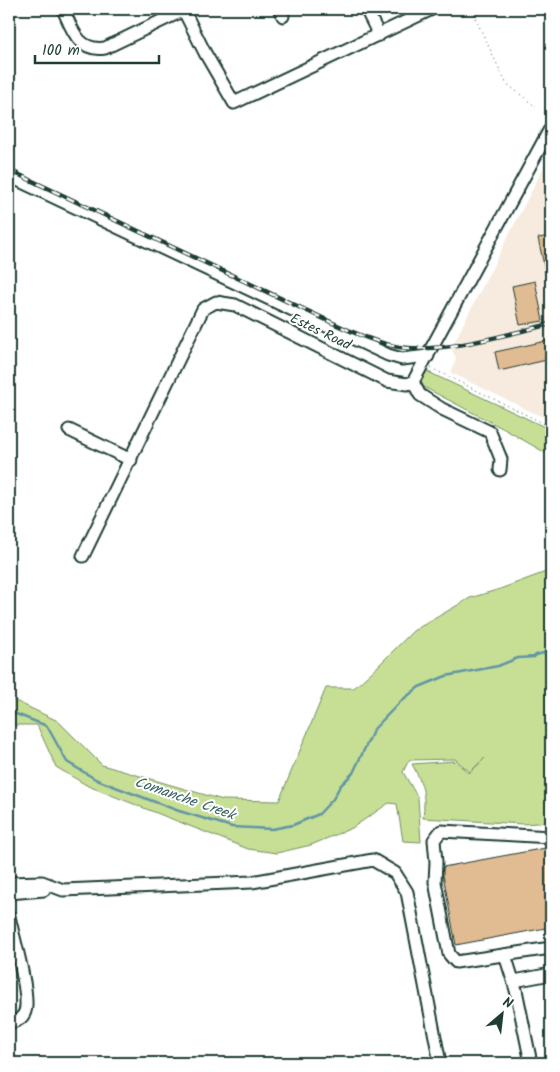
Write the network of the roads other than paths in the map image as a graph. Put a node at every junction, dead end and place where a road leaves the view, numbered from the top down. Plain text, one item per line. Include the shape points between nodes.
1 (63, 9) edge
2 (183, 9) edge
3 (366, 9) edge
4 (432, 9) edge
5 (379, 35) junction
6 (551, 127) edge
7 (9, 176) edge
8 (426, 360) junction
9 (414, 382) junction
10 (69, 430) dead end
11 (130, 460) junction
12 (500, 470) dead end
13 (83, 556) dead end
14 (551, 837) edge
15 (11, 892) edge
16 (9, 916) edge
17 (551, 948) edge
18 (505, 955) junction
19 (551, 974) edge
20 (514, 981) junction
21 (9, 1022) edge
22 (440, 1063) edge
23 (531, 1063) edge

1 - 2 street via 78,39 89,48 96,49 105,48
2 - 5 street via 234,103
3 - 5 street
4 - 5 street
6 - 8 street
7 - 8 street via 388,355 402,360
8 - 9 street
9 - 11 street, Estes Road via 387,381 234,305 216,302 203,309
9 - 12 street via 420,395 490,432 500,459
10 - 11 street
11 - 13 street, Estes Road
14 - 18 street via 441,831 434,840 435,882 448,954 456,962
15 - 22 street via 42,882 63,890 252,882 373,860 395,872 407,892
16 - 21 street via 26,1006 19,1020
17 - 18 street
18 - 20 street
19 - 20 street
20 - 23 street

